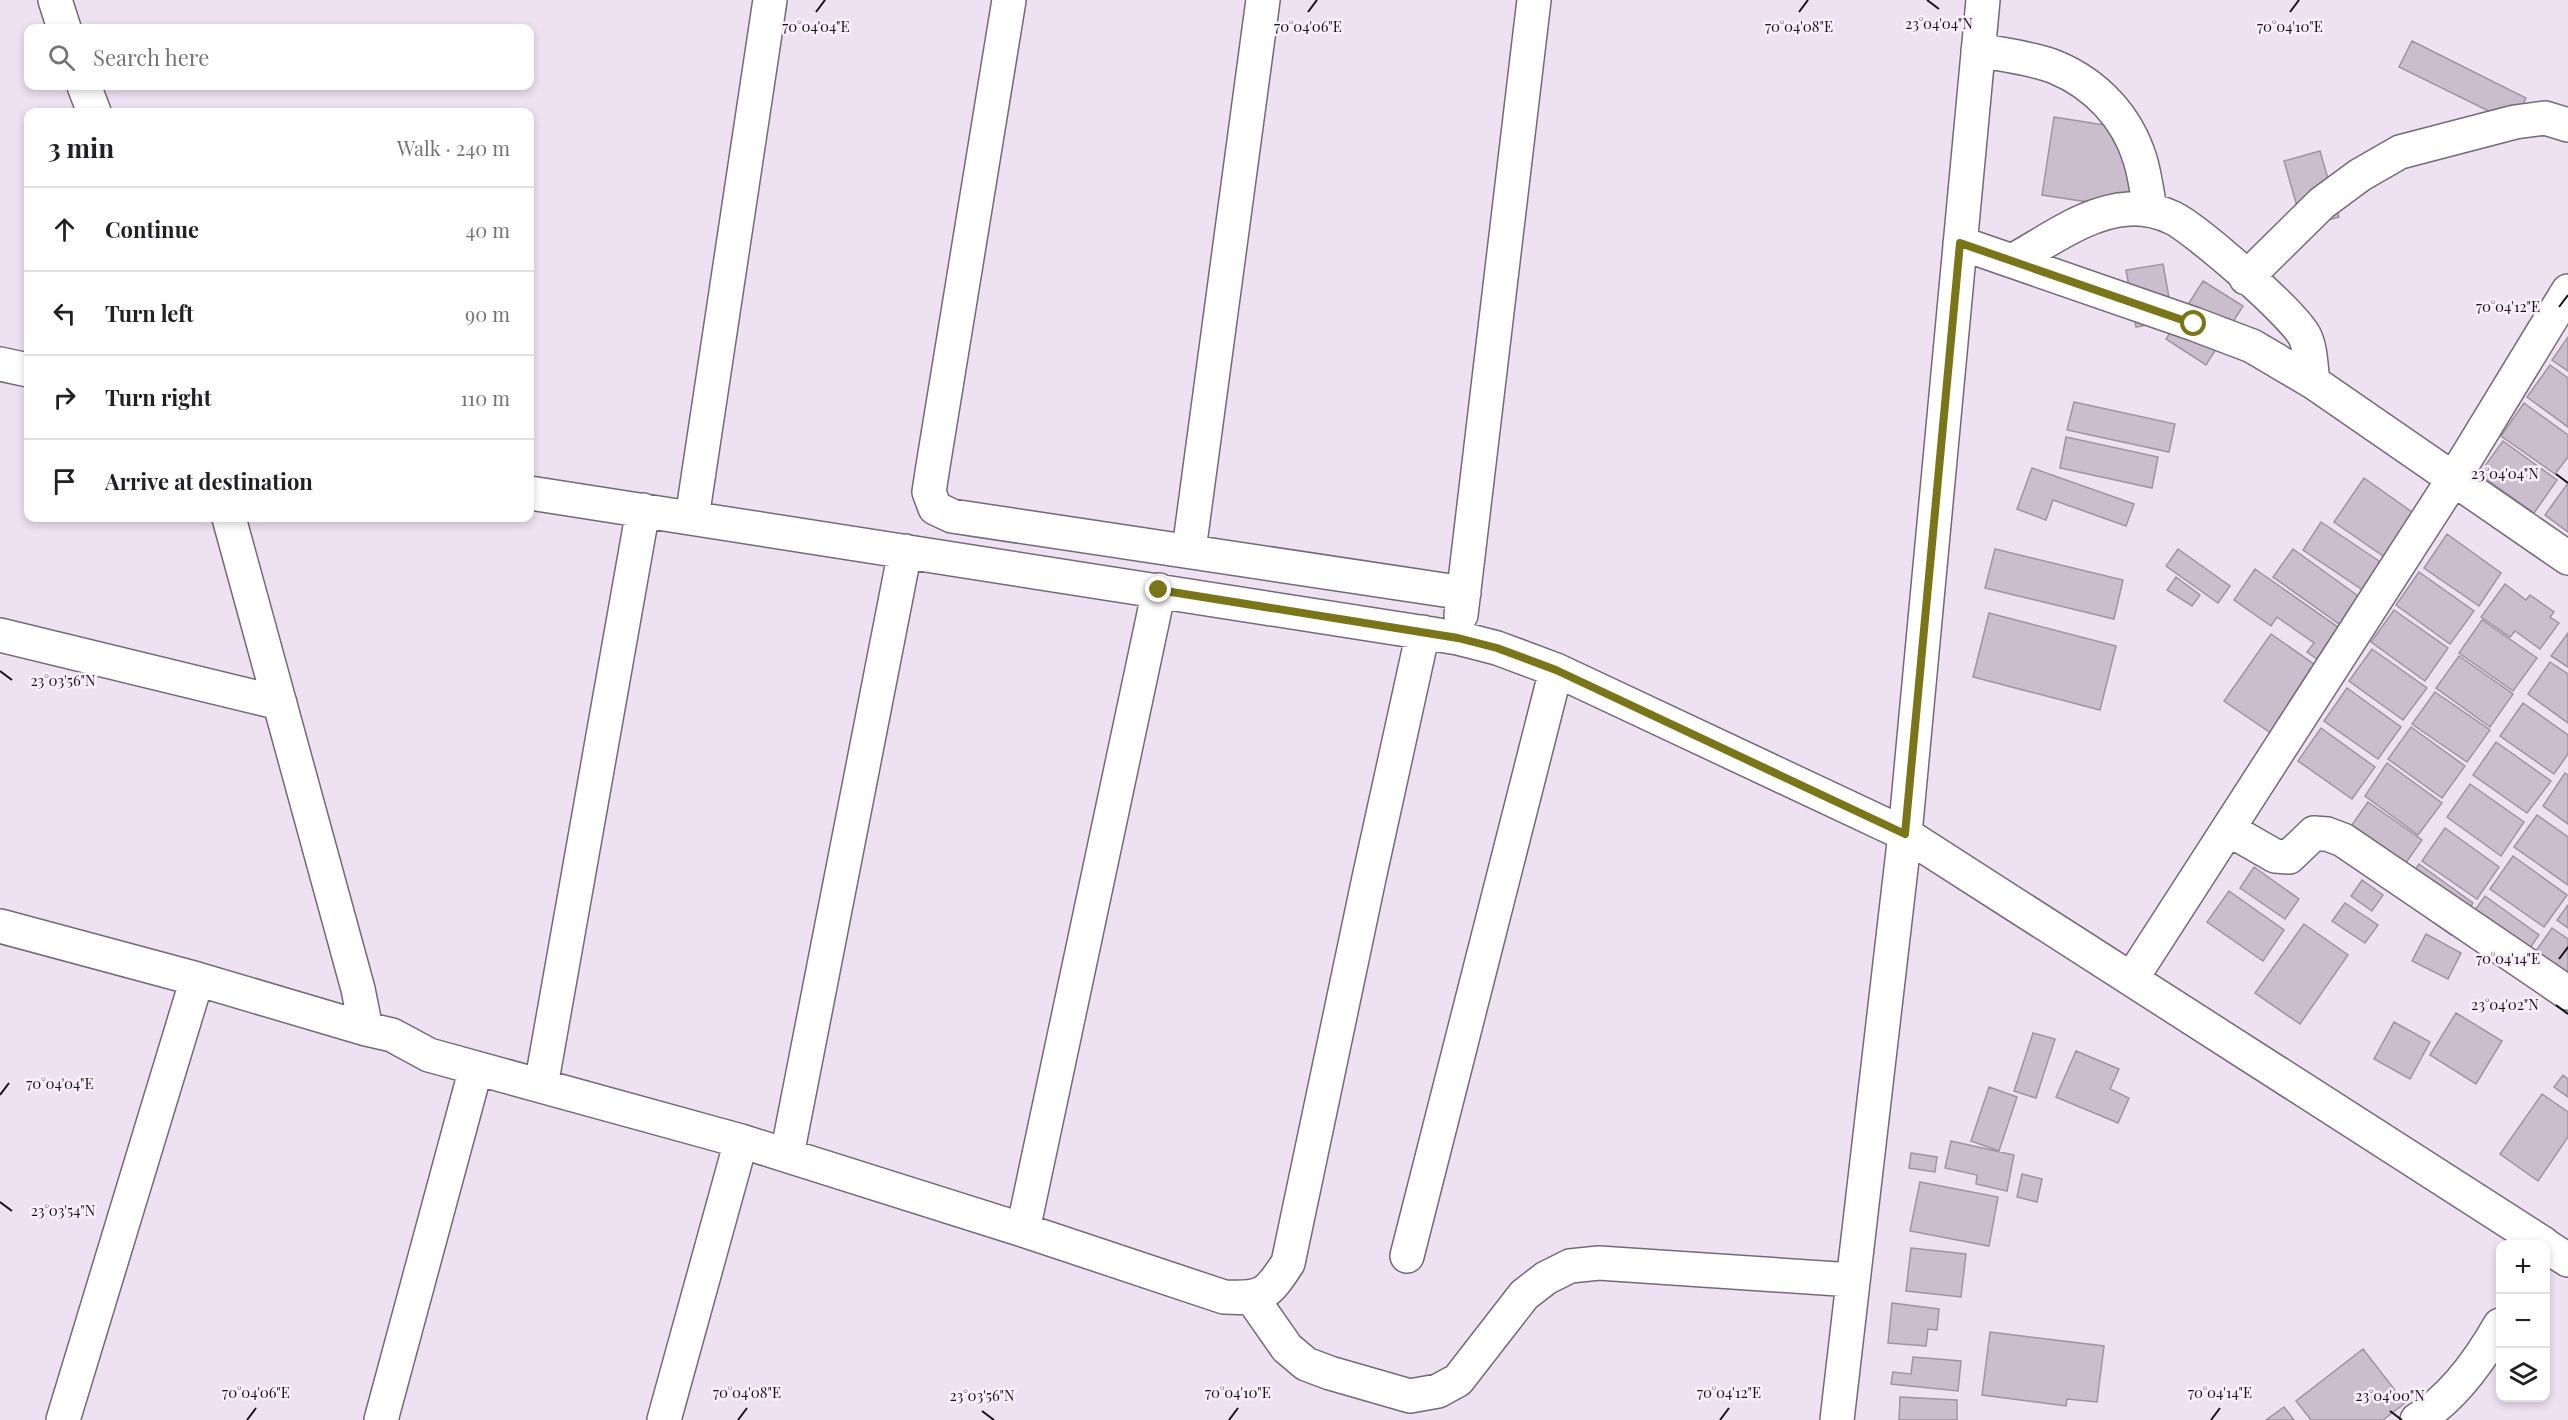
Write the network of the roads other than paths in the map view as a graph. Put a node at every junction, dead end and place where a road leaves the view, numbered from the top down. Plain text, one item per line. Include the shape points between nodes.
1 (55, 0) edge
2 (770, 0) edge
3 (1009, 0) edge
4 (1263, 0) edge
5 (1534, 0) edge
6 (1983, 0) edge
7 (63, 24) edge
8 (1978, 50) junction
9 (86, 90) edge
10 (92, 108) edge
11 (2568, 125) edge
12 (2150, 209) junction
13 (1960, 243) junction
14 (2012, 261) junction
15 (2247, 278) junction
16 (2568, 291) edge
17 (0, 364) edge
18 (24, 369) edge
19 (2313, 382) junction
20 (2454, 478) junction
21 (534, 494) edge
22 (643, 510) junction
23 (692, 518) junction
24 (230, 522) edge
25 (1189, 550) junction
26 (905, 551) junction
27 (2568, 558) edge
28 (1159, 590) junction
29 (1464, 593) junction
30 (1423, 632) junction
31 (0, 635) edge
32 (1458, 638) junction
33 (1556, 670) junction
34 (280, 703) junction
35 (2228, 829) junction
36 (1905, 834) junction
37 (0, 926) edge
38 (2132, 978) junction
39 (197, 979) junction
40 (2568, 993) edge
41 (366, 1029) junction
42 (476, 1068) junction
43 (541, 1086) junction
44 (741, 1141) junction
45 (787, 1155) junction
46 (1023, 1230) junction
47 (2536, 1240) edge
48 (1407, 1256) dead end
49 (1853, 1280) junction
50 (1252, 1298) junction
51 (2496, 1332) edge
52 (63, 1420) edge
53 (381, 1420) edge
54 (664, 1420) edge
55 (1837, 1420) edge
56 (2417, 1420) edge

1 - 7 street
2 - 23 street
3 - 25 street via 930,492 935,508 952,516
4 - 25 street
5 - 29 street
6 - 8 street
8 - 12 street via 2053,66 2085,82 2110,105 2128,128 2141,160
8 - 13 street
9 - 10 street
11 - 15 street via 2546,118 2515,122 2400,152 2322,203
12 - 14 street via 2126,209 2093,217
12 - 15 street via 2174,218
13 - 14 street
13 - 36 street
14 - 19 street via 2252,346
15 - 19 street via 2286,312 2306,338
16 - 20 street
17 - 18 street
19 - 20 street
20 - 27 street
20 - 35 street
21 - 22 street
22 - 23 street
22 - 43 street
23 - 26 street
24 - 34 street
25 - 29 street
26 - 28 street
26 - 45 street
28 - 30 street
28 - 46 street
29 - 32 street
30 - 32 street
30 - 50 street via 1288,1263 1272,1288
31 - 34 street
32 - 33 street
33 - 36 street
33 - 48 street
34 - 41 street
35 - 38 street
35 - 40 street via 2275,856 2289,857 2314,833 2343,840
36 - 38 street
36 - 49 street
37 - 39 street
38 - 47 street
39 - 41 street
39 - 52 street
41 - 42 street via 392,1035 429,1055
42 - 43 street
42 - 53 street
43 - 44 street
44 - 45 street
44 - 54 street
45 - 46 street
46 - 50 street via 1224,1297
49 - 50 street via 1599,1263 1570,1266 1524,1295 1458,1380 1438,1390 1410,1396 1306,1364 1287,1348
49 - 55 street
51 - 56 street via 2460,1382

